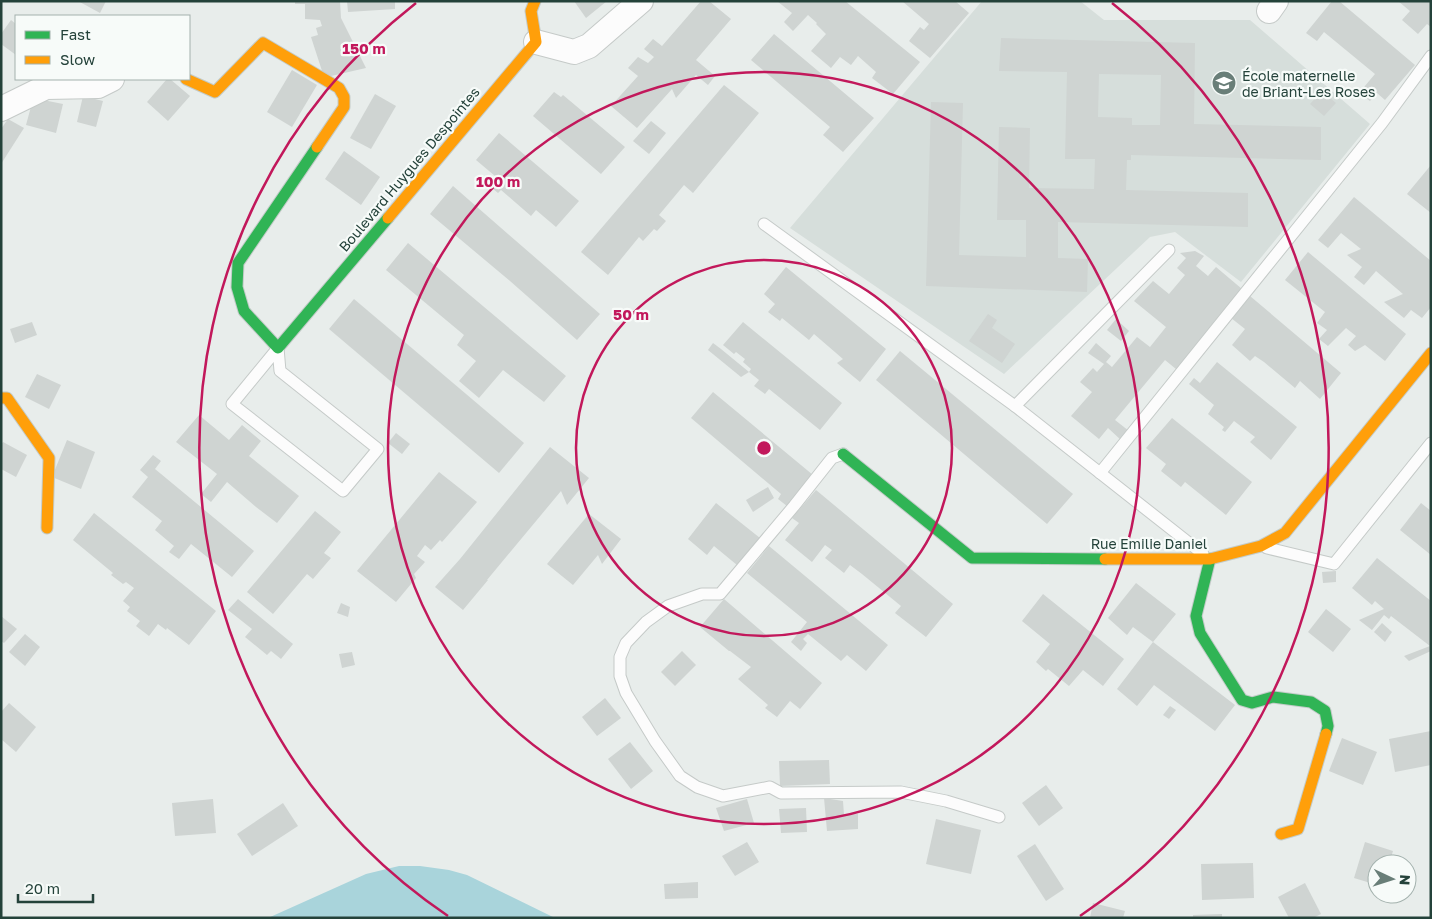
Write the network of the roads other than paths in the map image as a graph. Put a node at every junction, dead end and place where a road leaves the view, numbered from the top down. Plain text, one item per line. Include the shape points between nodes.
1 (536, 1) edge
2 (641, 1) edge
3 (536, 42) junction
4 (1431, 56) edge
5 (110, 80) edge
6 (188, 80) edge
7 (1, 109) edge
8 (764, 224) dead end
9 (1169, 250) dead end
10 (278, 348) junction
11 (1428, 362) edge
12 (1, 398) edge
13 (1015, 406) junction
14 (1431, 443) edge
15 (843, 454) joint
16 (1100, 473) junction
17 (47, 528) dead end
18 (1261, 546) junction
19 (1210, 559) junction
20 (998, 817) dead end
21 (1281, 834) dead end

1 - 3 street via 531,11
2 - 3 street via 589,46 574,52
3 - 10 street, Boulevard Huygues Despointes
4 - 16 lane via 1382,122
5 - 7 street via 98,86 46,87
6 - 10 street via 215,92 263,43 339,88 344,97 344,107 238,263 237,287 244,311
8 - 13 lane
9 - 13 lane
10 - 10 lane via 232,404 343,491 378,449 280,371
11 - 18 street, Rue Emilie Daniel via 1285,532
12 - 17 street via 7,398 49,458
13 - 16 lane
14 - 18 lane via 1334,564
15 - 19 street, Rue Emilie Daniel via 972,558
15 - 20 lane via 832,458 720,594 702,594 668,606 646,622 626,643 620,657 620,676 626,693 680,776 723,796 770,787 780,793 901,792 946,801
16 - 19 lane
18 - 19 street, Rue Emilie Daniel
19 - 21 street via 1196,616 1200,634 1242,700 1252,703 1273,697 1311,702 1324,711 1328,726 1298,829

